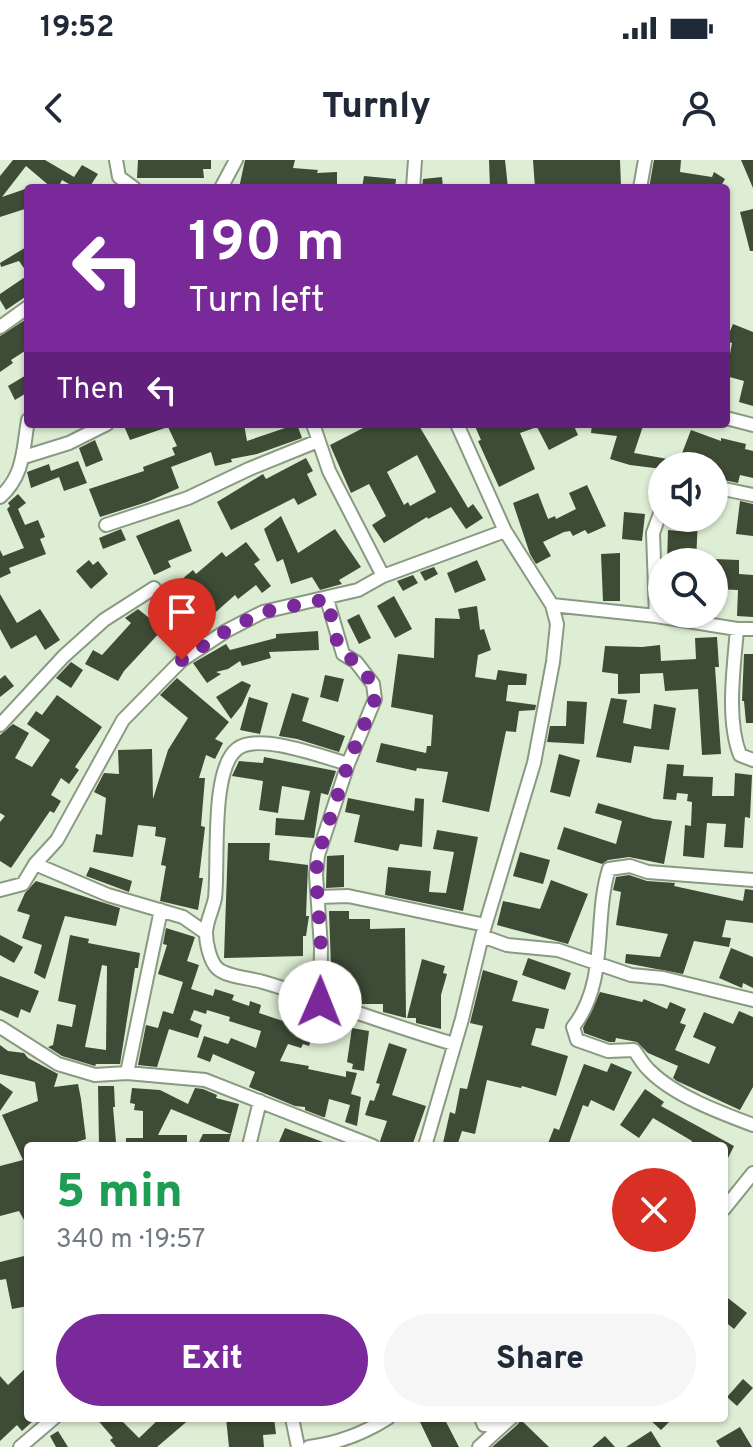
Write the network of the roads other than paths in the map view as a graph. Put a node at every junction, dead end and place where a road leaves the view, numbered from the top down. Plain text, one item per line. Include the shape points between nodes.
1 (116, 160) edge
2 (236, 160) edge
3 (411, 160) edge
4 (645, 160) edge
5 (129, 184) edge
6 (223, 184) edge
7 (413, 184) edge
8 (641, 184) edge
9 (24, 310) edge
10 (0, 327) edge
11 (730, 419) edge
12 (753, 425) edge
13 (27, 428) edge
14 (99, 428) edge
15 (314, 428) edge
16 (459, 428) edge
17 (318, 441) junction
18 (24, 457) junction
19 (728, 490) edge
20 (753, 495) edge
21 (0, 497) edge
22 (106, 525) dead end
23 (505, 531) junction
24 (383, 576) junction
25 (154, 588) dead end
26 (327, 599) junction
27 (552, 605) junction
28 (648, 615) edge
29 (728, 628) edge
30 (737, 629) junction
31 (753, 629) edge
32 (0, 725) edge
33 (753, 760) edge
34 (348, 764) junction
35 (35, 864) junction
36 (753, 880) edge
37 (0, 890) edge
38 (318, 897) junction
39 (161, 910) junction
40 (484, 930) junction
41 (206, 933) junction
42 (597, 961) junction
43 (753, 1000) edge
44 (320, 1002) junction
45 (0, 1027) edge
46 (454, 1044) junction
47 (127, 1073) junction
48 (260, 1101) junction
49 (753, 1125) edge
50 (250, 1142) edge
51 (363, 1142) edge
52 (426, 1142) edge
53 (753, 1173) edge
54 (728, 1204) edge
55 (49, 1422) edge
56 (293, 1422) edge
57 (382, 1422) edge
58 (483, 1422) edge
59 (506, 1422) edge
60 (20, 1447) edge
61 (298, 1447) edge
62 (309, 1447) edge
63 (479, 1447) edge

1 - 5 street via 119,177
2 - 6 street
3 - 7 street
4 - 8 street
9 - 10 street
11 - 12 street
13 - 18 street
14 - 18 street
15 - 17 street
16 - 23 street
17 - 22 street via 188,498
17 - 24 street
18 - 21 street via 13,486
19 - 20 street
23 - 24 street
23 - 27 street
24 - 26 street
25 - 32 street via 104,620
26 - 34 street via 343,654 373,684 375,699
26 - 35 street via 263,612 182,660 123,720 57,840
27 - 28 street
27 - 40 street via 557,624 553,662 534,763
29 - 30 street
30 - 31 street
30 - 33 street via 734,732 740,755
34 - 38 street via 318,855
34 - 41 street via 270,743 250,743 229,757 218,811 215,899
35 - 37 street via 23,884
35 - 39 street via 108,895
36 - 42 street via 630,866 609,869
38 - 40 street via 348,896
38 - 44 street
39 - 41 street
39 - 47 street
40 - 42 street via 507,945
40 - 46 street
41 - 44 street via 212,962 220,971
42 - 43 street via 631,975
42 - 49 street via 589,1000 573,1027 577,1040 608,1051 634,1050 650,1072 681,1093
44 - 46 street
45 - 47 street via 58,1064 95,1075
46 - 52 street
47 - 48 street via 205,1080
48 - 50 street
48 - 51 street
53 - 54 street
55 - 60 street
56 - 61 street
57 - 62 street via 364,1433
58 - 59 street
59 - 63 street

